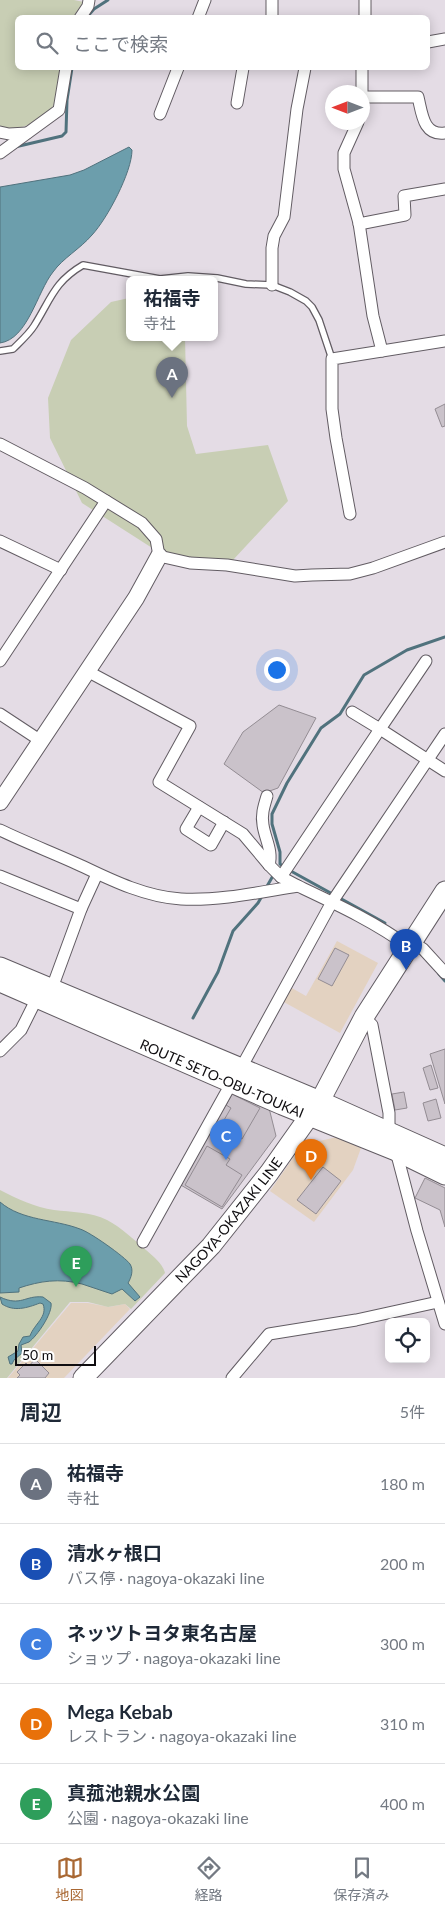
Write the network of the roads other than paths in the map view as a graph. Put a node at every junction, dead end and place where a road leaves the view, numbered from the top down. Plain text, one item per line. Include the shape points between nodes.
1 (205, 0) edge
2 (272, 0) edge
3 (365, 0) edge
4 (91, 2) edge
5 (82, 15) edge
6 (199, 15) edge
7 (272, 15) edge
8 (365, 15) edge
9 (445, 39) edge
10 (430, 42) edge
11 (66, 70) edge
12 (177, 70) edge
13 (243, 70) edge
14 (306, 70) edge
15 (362, 70) edge
16 (362, 85) edge
17 (370, 97) edge
18 (237, 103) dead end
19 (160, 114) dead end
20 (354, 130) edge
21 (27, 133) junction
22 (445, 133) edge
23 (3, 135) edge
24 (0, 153) edge
25 (445, 189) edge
26 (360, 224) junction
27 (144, 276) edge
28 (218, 278) edge
29 (272, 285) junction
30 (445, 341) edge
31 (0, 351) edge
32 (382, 351) junction
33 (332, 358) junction
34 (0, 444) edge
35 (106, 501) junction
36 (350, 514) dead end
37 (0, 541) edge
38 (445, 542) edge
39 (159, 556) junction
40 (60, 570) junction
41 (0, 661) edge
42 (426, 661) dead end
43 (87, 671) junction
44 (352, 712) dead end
45 (0, 714) edge
46 (380, 729) junction
47 (445, 734) edge
48 (40, 741) junction
49 (428, 760) junction
50 (445, 771) edge
51 (267, 796) dead end
52 (0, 802) edge
53 (199, 807) junction
54 (224, 822) junction
55 (0, 830) edge
56 (269, 865) junction
57 (97, 874) junction
58 (0, 876) edge
59 (281, 877) junction
60 (298, 886) junction
61 (445, 891) edge
62 (332, 902) junction
63 (81, 909) junction
64 (411, 944) junction
65 (0, 967) edge
66 (445, 973) edge
67 (0, 982) edge
68 (44, 993) junction
69 (364, 1017) junction
70 (0, 1051) edge
71 (237, 1075) junction
72 (315, 1109) junction
73 (389, 1131) junction
74 (396, 1151) junction
75 (445, 1157) edge
76 (445, 1174) edge
77 (143, 1242) dead end
78 (441, 1305) edge
79 (445, 1324) edge
80 (83, 1378) edge
81 (232, 1378) edge

1 - 6 street
2 - 7 street
3 - 8 street
4 - 5 street
9 - 10 street
11 - 21 street via 59,110
12 - 19 street
13 - 18 street
14 - 29 street via 297,109 284,218 274,236 272,248
15 - 16 street
17 - 22 street via 418,97 424,124 435,133
20 - 26 street via 344,152 344,169
21 - 23 street
21 - 24 street
25 - 26 street via 404,196 405,215
26 - 32 street via 373,316
27 - 31 lane via 83,265 67,274 50,295 33,327 13,350
28 - 29 lane
29 - 33 lane via 290,292 312,307
30 - 32 street
32 - 33 street
33 - 36 street via 332,409
34 - 35 street
35 - 39 street via 142,523 156,539
35 - 40 street
37 - 40 street
38 - 39 street via 350,574 295,576
39 - 43 street via 136,598
40 - 41 street
42 - 46 street
43 - 48 street
43 - 53 street via 190,726 159,782
44 - 46 street
45 - 48 street
46 - 49 street
46 - 59 street
47 - 49 street
48 - 52 street
49 - 50 street
49 - 62 street
51 - 56 street via 262,823 271,856
53 - 54 street
53 - 54 street via 186,829 211,845
54 - 56 street via 243,834
55 - 57 street
56 - 59 street
57 - 60 street via 148,893 181,899 228,897
57 - 63 street
58 - 63 street
59 - 60 street
60 - 62 street
61 - 64 main road, NAGOYA-OKAZAKI LINE
62 - 64 street
62 - 71 street
63 - 68 street
64 - 66 street via 423,948
64 - 69 main road, NAGOYA-OKAZAKI LINE
65 - 68 main road, ROUTE SETO-OBU-TOUKAI
67 - 68 main road, ROUTE SETO-OBU-TOUKAI
68 - 70 street via 21,1030
68 - 71 main road, ROUTE SETO-OBU-TOUKAI
69 - 72 main road, NAGOYA-OKAZAKI LINE
69 - 73 street via 372,1025
71 - 72 main road, ROUTE SETO-OBU-TOUKAI
71 - 77 street
72 - 73 main road, ROUTE SETO-OBU-TOUKAI
72 - 74 main road, ROUTE SETO-OBU-TOUKAI
72 - 80 main road, NAGOYA-OKAZAKI LINE via 211,1246
73 - 75 main road, ROUTE SETO-OBU-TOUKAI
74 - 76 main road, ROUTE SETO-OBU-TOUKAI
74 - 78 street
78 - 79 street
78 - 81 street via 269,1334

